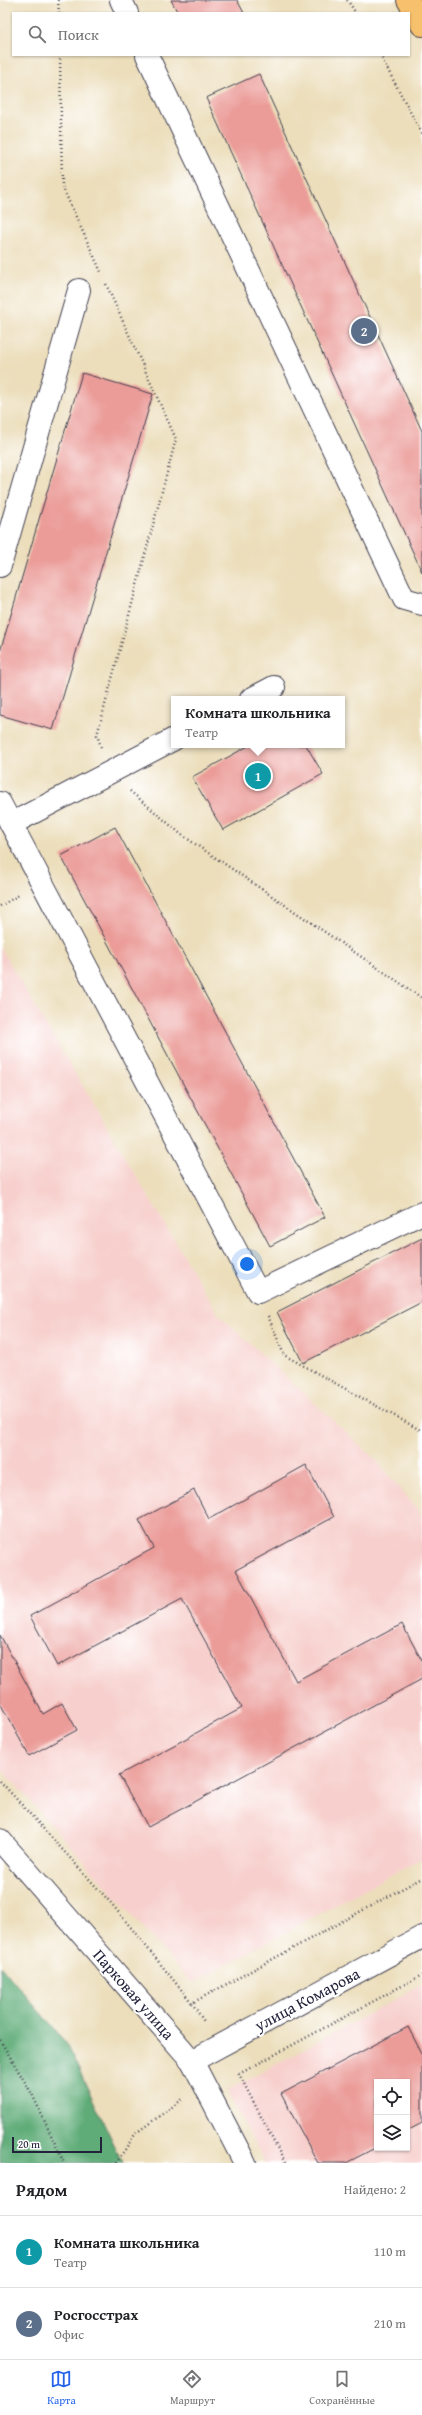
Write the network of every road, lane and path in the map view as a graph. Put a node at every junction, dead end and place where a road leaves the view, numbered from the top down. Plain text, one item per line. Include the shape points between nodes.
1 (58, 0) edge
2 (121, 0) edge
3 (347, 0) edge
4 (408, 0) edge
5 (59, 12) edge
6 (127, 12) edge
7 (355, 12) edge
8 (422, 26) edge
9 (60, 56) edge
10 (147, 56) edge
11 (381, 56) edge
12 (422, 134) edge
13 (79, 290) dead end
14 (0, 566) edge
15 (422, 604) edge
16 (274, 687) dead end
17 (257, 696) edge
18 (171, 741) edge
19 (108, 773) junction
20 (0, 803) edge
21 (11, 824) junction
22 (422, 998) edge
23 (422, 1213) edge
24 (258, 1292) junction
25 (422, 1431) edge
26 (0, 1781) edge
27 (0, 1840) edge
28 (422, 1878) edge
29 (422, 1937) edge
30 (422, 1975) edge
31 (0, 2040) edge
32 (192, 2061) junction
33 (204, 2083) junction
34 (64, 2163) edge
35 (116, 2163) edge
36 (245, 2163) edge
37 (285, 2163) edge

1 - 5 path
2 - 6 street
3 - 7 path
4 - 8 main road
9 - 19 path via 62,186 176,439 97,735
10 - 15 street via 404,599
11 - 12 path
13 - 14 street
16 - 17 street
18 - 19 street
19 - 21 street
19 - 22 path via 182,835
20 - 21 street
21 - 24 street
23 - 24 street
24 - 25 path via 284,1355
26 - 28 path via 112,1903 192,2004
27 - 32 street, Парковая улица
29 - 32 street, улица Комарова
30 - 37 path via 239,2074
31 - 34 path via 32,2094
32 - 33 street, Парковая улица
33 - 35 path via 136,2133
33 - 36 street, Парковая улица

